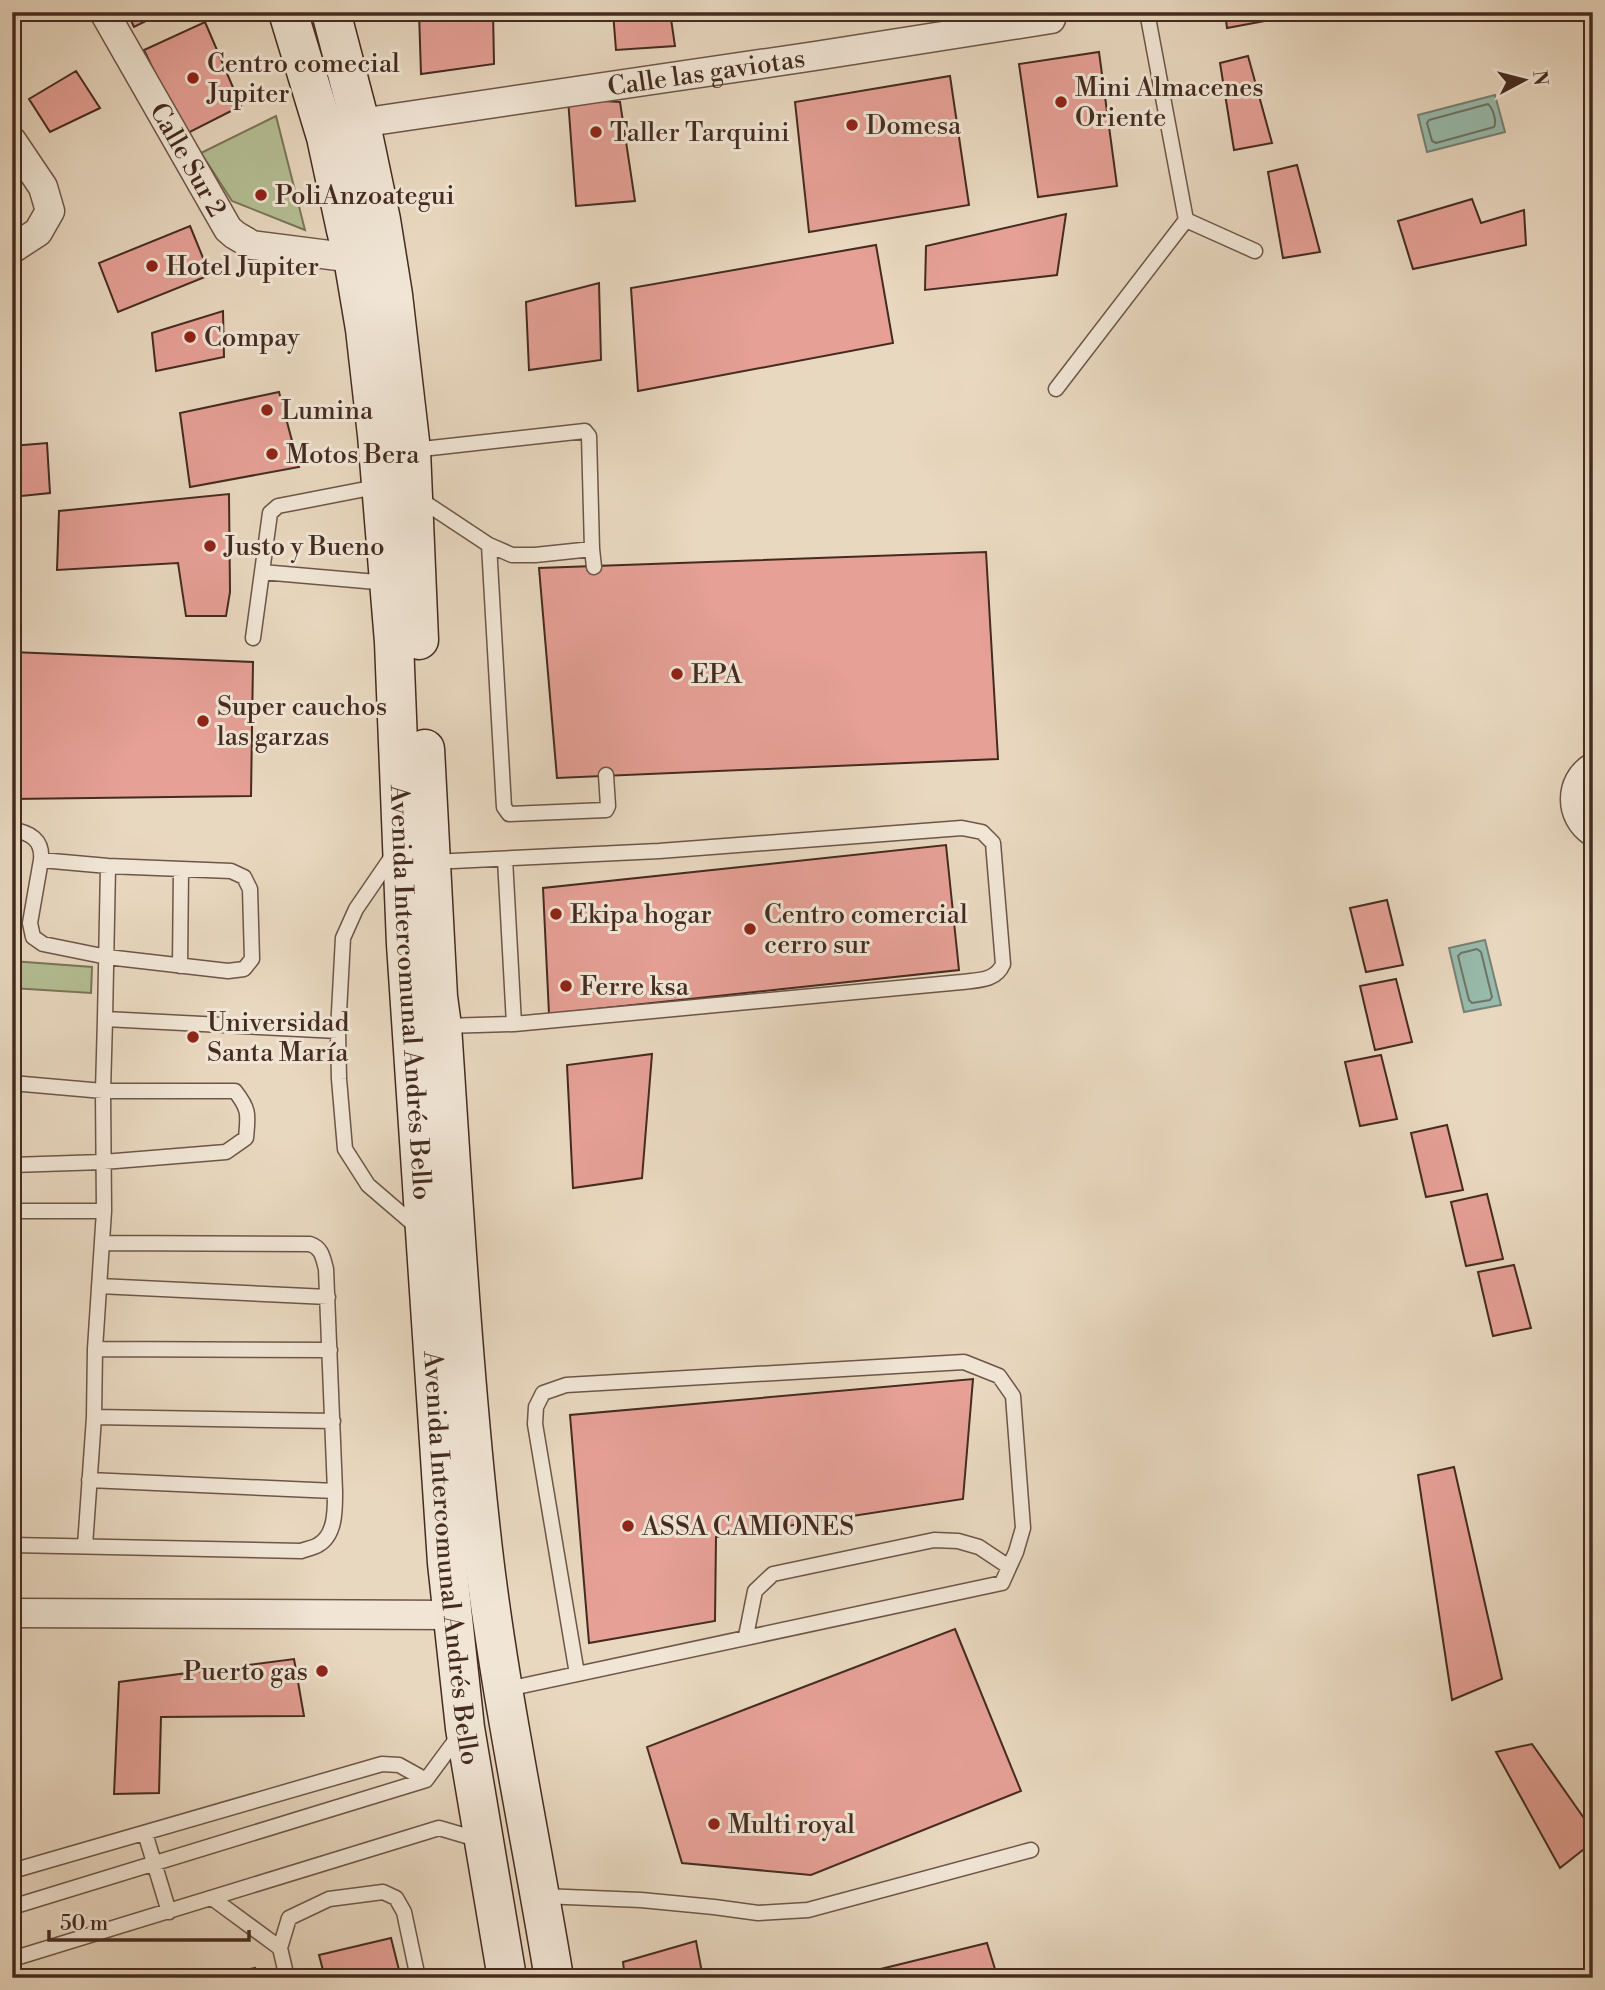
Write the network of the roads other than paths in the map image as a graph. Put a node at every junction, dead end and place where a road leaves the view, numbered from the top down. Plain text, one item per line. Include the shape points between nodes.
1 (104, 12) edge
2 (289, 12) edge
3 (331, 12) edge
4 (1147, 12) edge
5 (1051, 19) dead end
6 (360, 123) junction
7 (12, 141) edge
8 (1186, 220) junction
9 (12, 249) edge
10 (1255, 251) dead end
11 (354, 258) junction
12 (1056, 389) dead end
13 (411, 450) junction
14 (398, 490) junction
15 (488, 545) junction
16 (592, 549) junction
17 (594, 566) dead end
18 (262, 572) junction
19 (390, 583) junction
20 (253, 638) dead end
21 (1593, 767) edge
22 (606, 775) dead end
23 (12, 830) edge
24 (1593, 832) edge
25 (416, 853) junction
26 (505, 859) junction
27 (41, 860) junction
28 (108, 866) junction
29 (181, 869) junction
30 (107, 957) junction
31 (180, 966) junction
32 (105, 1019) junction
33 (514, 1024) junction
34 (442, 1026) junction
35 (338, 1031) junction
36 (12, 1083) edge
37 (103, 1091) junction
38 (103, 1162) junction
39 (12, 1165) edge
40 (104, 1210) junction
41 (12, 1211) edge
42 (425, 1234) junction
43 (102, 1243) junction
44 (99, 1286) junction
45 (328, 1297) junction
46 (95, 1349) junction
47 (330, 1350) junction
48 (94, 1418) junction
49 (332, 1421) junction
50 (89, 1480) junction
51 (335, 1490) junction
52 (12, 1545) edge
53 (85, 1546) junction
54 (1009, 1567) junction
55 (12, 1613) edge
56 (451, 1615) junction
57 (746, 1636) junction
58 (577, 1674) junction
59 (502, 1690) junction
60 (465, 1728) junction
61 (426, 1780) junction
62 (145, 1833) junction
63 (483, 1841) junction
64 (1031, 1850) dead end
65 (154, 1863) junction
66 (12, 1871) edge
67 (541, 1895) junction
68 (212, 1898) junction
69 (12, 1907) edge
70 (169, 1912) junction
71 (280, 1948) junction
72 (12, 1959) edge
73 (287, 1978) edge
74 (418, 1978) edge
75 (507, 1978) edge
76 (554, 1978) edge

1 - 11 street, Calle Sur 2 via 228,229 253,245
2 - 11 main road, Avenida Intercomunal Andrés Bello via 326,137
3 - 6 main road, Avenida Intercomunal Andrés Bello
4 - 8 lane
5 - 6 street, Calle las gaviotas
6 - 13 main road, Avenida Intercomunal Andrés Bello via 389,270
7 - 9 street via 43,187 50,211 38,232
8 - 10 lane
8 - 12 lane
11 - 14 main road, Avenida Intercomunal Andrés Bello
13 - 14 main road, Avenida Intercomunal Andrés Bello
13 - 16 lane via 585,431 589,436
14 - 15 lane
14 - 18 lane via 278,506 270,513
14 - 19 main road, Avenida Intercomunal Andrés Bello
14 - 25 main road, Avenida Intercomunal Andrés Bello
15 - 16 lane via 512,555
15 - 22 lane via 504,807 509,814 606,810
16 - 17 lane
18 - 19 lane
18 - 20 lane
19 - 25 main road, Avenida Intercomunal Andrés Bello
21 - 24 street via 1579,780 1574,805
23 - 27 lane via 39,842
25 - 26 lane
25 - 34 main road, Avenida Intercomunal Andrés Bello
25 - 35 lane via 356,909 343,938
25 - 42 main road, Avenida Intercomunal Andrés Bello via 406,944
26 - 33 lane
26 - 33 lane via 962,828 982,832 993,843 1003,964 992,978 962,982
27 - 28 lane
27 - 30 lane via 30,923 33,937 43,944
28 - 29 lane
28 - 30 lane
29 - 31 lane
29 - 31 lane via 231,871 244,877 250,889 252,959 244,969 228,971
30 - 31 lane
30 - 32 lane
32 - 35 lane
32 - 37 lane
33 - 34 lane
34 - 59 main road, Avenida Intercomunal Andrés Bello via 480,1523
35 - 42 lane via 345,1149 368,1185
36 - 37 lane
37 - 38 lane
37 - 38 lane via 235,1091 246,1105 248,1119 246,1138 226,1152
38 - 39 lane
38 - 40 lane
40 - 41 lane
40 - 43 lane
42 - 56 main road, Avenida Intercomunal Andrés Bello
43 - 44 lane
43 - 45 lane via 310,1244 321,1252
44 - 45 lane
44 - 46 lane
45 - 47 lane
46 - 47 lane
46 - 48 lane
47 - 49 lane
48 - 49 lane
48 - 50 lane
49 - 51 lane
50 - 51 lane
50 - 53 lane
51 - 53 lane via 330,1532 319,1545 301,1551
52 - 53 lane
54 - 57 lane via 1002,1583
54 - 57 lane via 979,1547 934,1541 773,1574 755,1591
54 - 58 lane via 1023,1528 1013,1396 999,1376 964,1362 566,1385 543,1393 535,1424
55 - 56 street
56 - 60 main road, Avenida Intercomunal Andrés Bello
57 - 58 lane
58 - 59 lane
59 - 67 main road, Avenida Intercomunal Andrés Bello
60 - 61 lane
60 - 63 main road, Avenida Intercomunal Andrés Bello
61 - 62 lane via 399,1765 382,1764
61 - 65 lane
62 - 65 lane
62 - 66 lane
63 - 68 lane via 439,1828
63 - 75 main road, Avenida Intercomunal Andrés Bello
64 - 67 lane via 808,1910 758,1913
65 - 69 lane
65 - 70 lane
67 - 76 main road, Avenida Intercomunal Andrés Bello
68 - 70 lane
68 - 71 lane
70 - 72 lane
71 - 73 lane
71 - 74 lane via 289,1918 329,1899 383,1892 396,1898 404,1912

